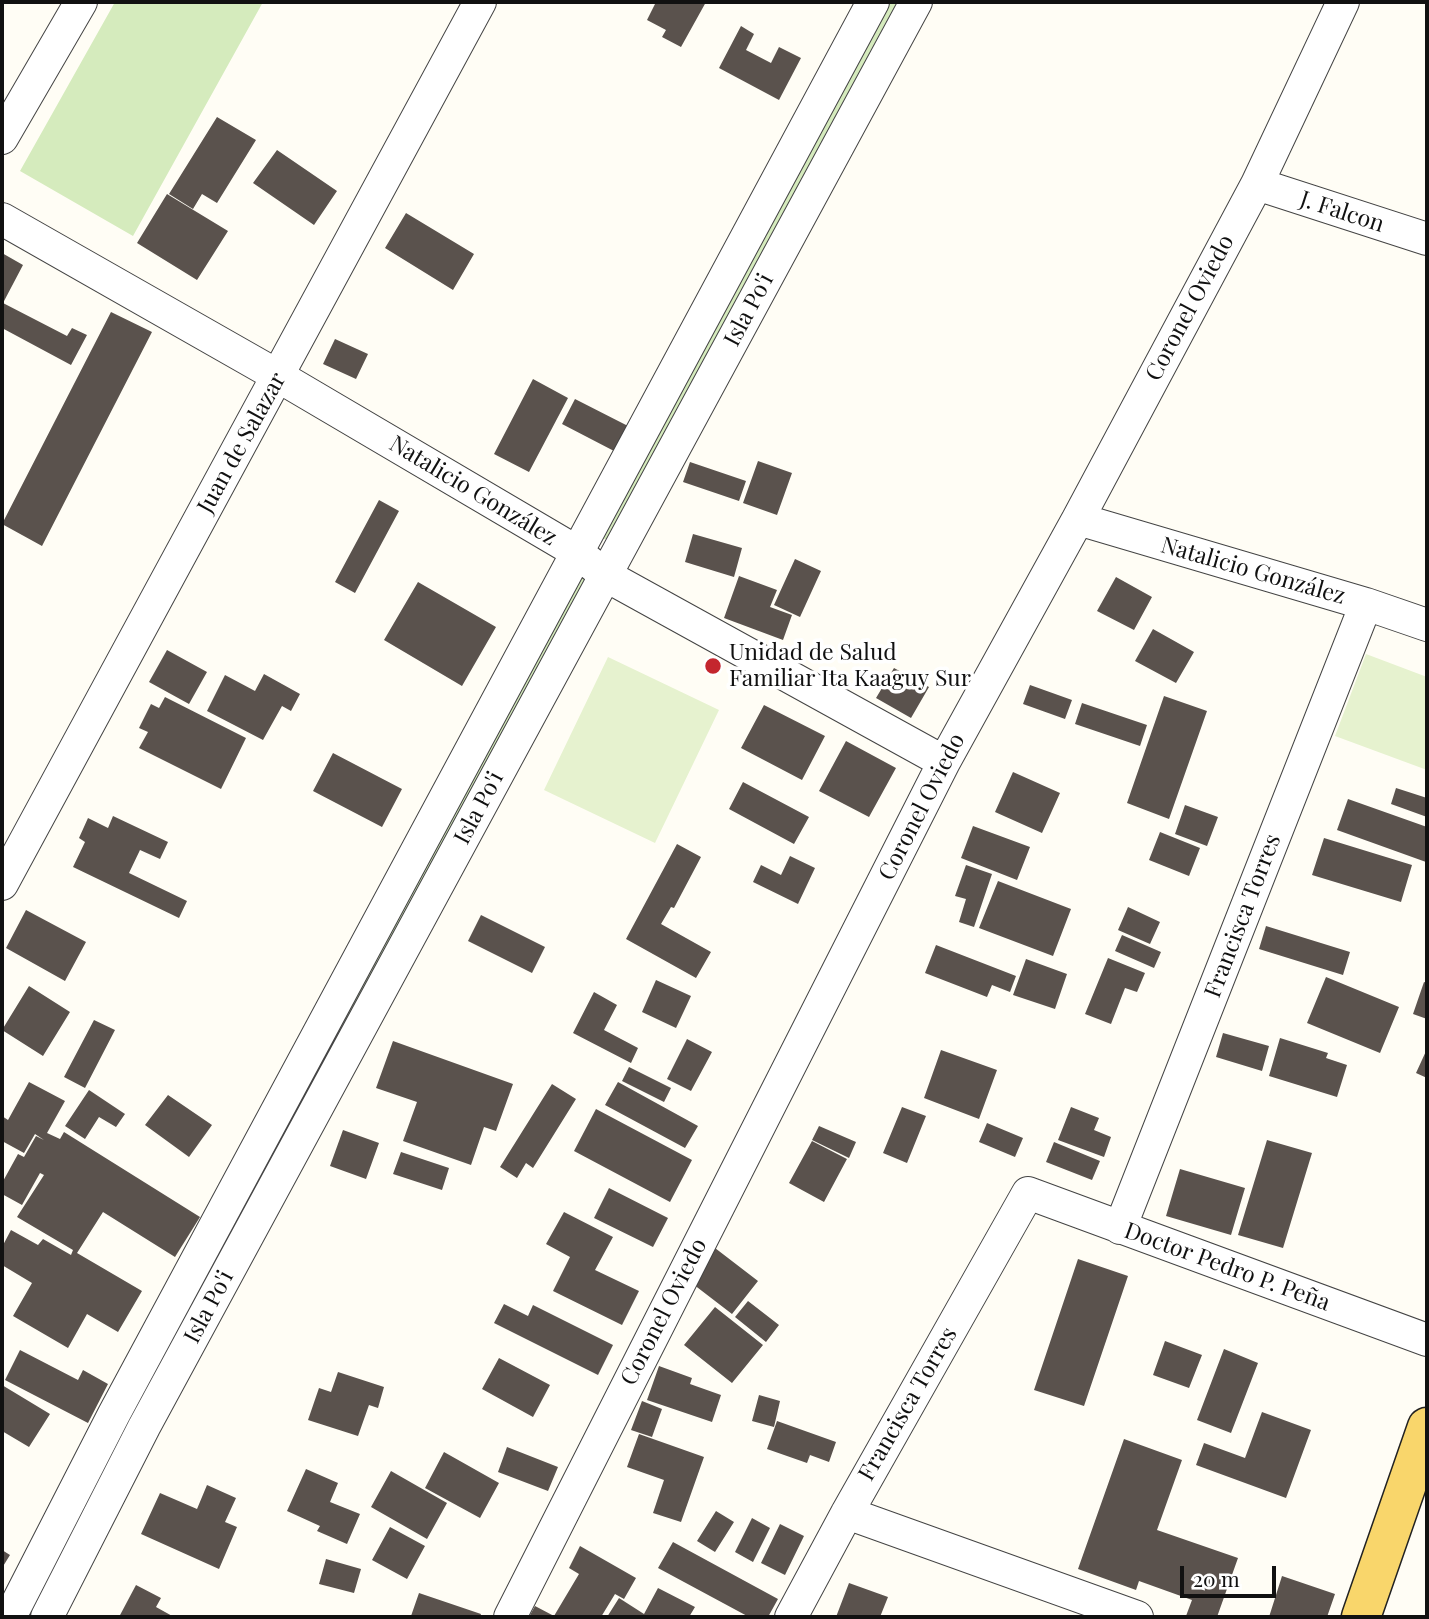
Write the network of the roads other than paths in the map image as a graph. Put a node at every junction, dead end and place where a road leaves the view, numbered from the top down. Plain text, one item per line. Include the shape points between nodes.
1 (81, 2) edge
2 (480, 2) edge
3 (873, 2) edge
4 (916, 2) edge
5 (1342, 2) edge
6 (2, 138) edge
7 (1257, 184) junction
8 (2, 219) edge
9 (1427, 239) edge
10 (278, 376) junction
11 (1077, 519) junction
12 (577, 552) junction
13 (605, 575) junction
14 (1366, 604) junction
15 (1427, 625) edge
16 (944, 762) junction
17 (2, 884) edge
18 (1028, 1193) joint
19 (1120, 1228) junction
20 (1427, 1340) edge
21 (1427, 1427) edge
22 (847, 1513) junction
23 (10, 1617) edge
24 (47, 1617) edge
25 (510, 1617) edge
26 (791, 1617) edge
27 (1137, 1617) edge
28 (1361, 1617) edge

1 - 6 street
2 - 10 street, Juan de Salazar
3 - 12 street, Isla Po'i
4 - 13 street, Isla Po'i
5 - 7 street, Coronel Oviedo
7 - 9 street, J. Falcon
7 - 11 street, Coronel Oviedo
8 - 10 street, Natalicio González
10 - 12 street, Natalicio González
10 - 17 street, Juan de Salazar
11 - 14 street, Natalicio González
11 - 16 street, Coronel Oviedo
12 - 13 street, Natalicio González
12 - 23 street, Isla Po'i
13 - 16 street, Natalicio González
13 - 24 street, Isla Po'i via 144,1427
14 - 15 street, Natalicio González
14 - 19 street, Francisca Torres
16 - 25 street, Coronel Oviedo
18 - 19 street, Doctor Pedro P. Peña
18 - 22 street, Francisca Torres
19 - 20 street, Doctor Pedro P. Peña
21 - 28 main road
22 - 26 street, Francisca Torres
22 - 27 street

